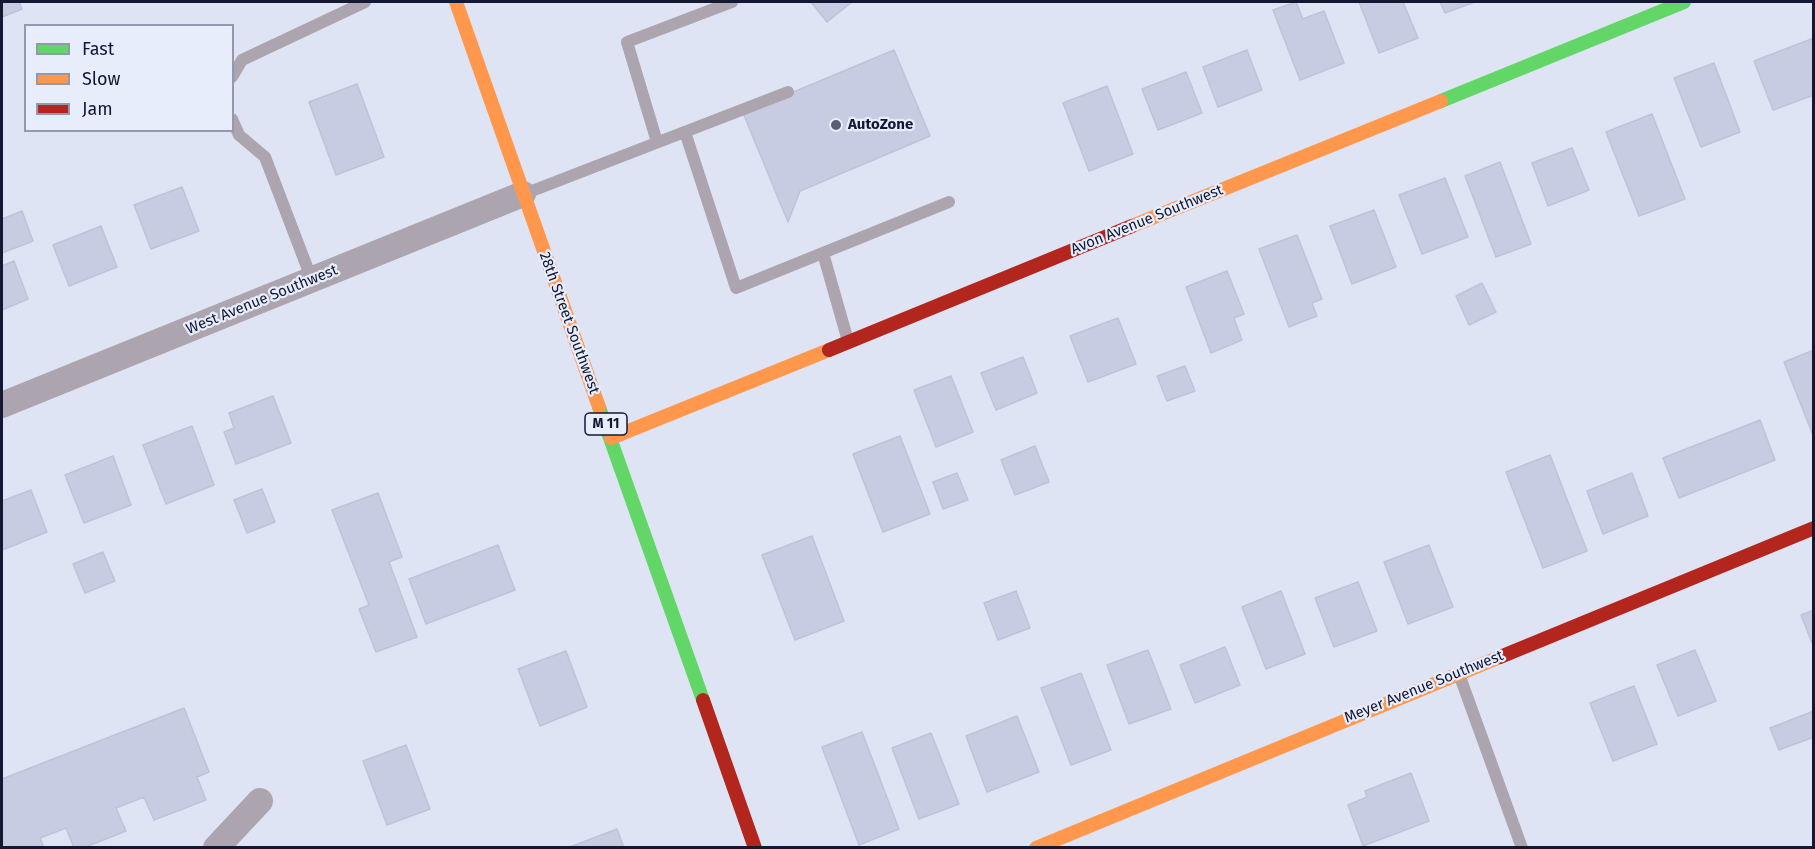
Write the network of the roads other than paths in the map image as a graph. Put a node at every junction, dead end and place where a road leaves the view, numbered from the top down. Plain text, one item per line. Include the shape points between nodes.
1 (365, 2) edge
2 (456, 2) edge
3 (732, 2) edge
4 (1684, 2) edge
5 (234, 74) edge
6 (788, 92) dead end
7 (234, 124) edge
8 (685, 132) junction
9 (657, 142) junction
10 (523, 194) junction
11 (949, 202) dead end
12 (823, 253) junction
13 (312, 280) junction
14 (848, 341) junction
15 (2, 405) edge
16 (611, 438) junction
17 (1814, 528) edge
18 (1459, 673) junction
19 (260, 801) dead end
20 (216, 848) edge
21 (755, 848) edge
22 (1036, 848) edge
23 (1522, 848) edge

1 - 5 lane via 242,60
2 - 10 street, 28th Street Southwest / M 11
3 - 9 lane via 627,42
4 - 14 street, Avon Avenue Southwest
6 - 8 lane
7 - 13 lane via 239,135 265,157
8 - 9 lane
8 - 12 lane via 736,288
9 - 10 lane
10 - 13 street, West Avenue Southwest
10 - 16 street, 28th Street Southwest / M 11
11 - 12 lane
12 - 14 lane
13 - 15 street, West Avenue Southwest
14 - 16 street, Avon Avenue Southwest
16 - 21 street, 28th Street Southwest / M 11
17 - 18 street, Meyer Avenue Southwest
18 - 22 street, Meyer Avenue Southwest
18 - 23 lane
19 - 20 street

